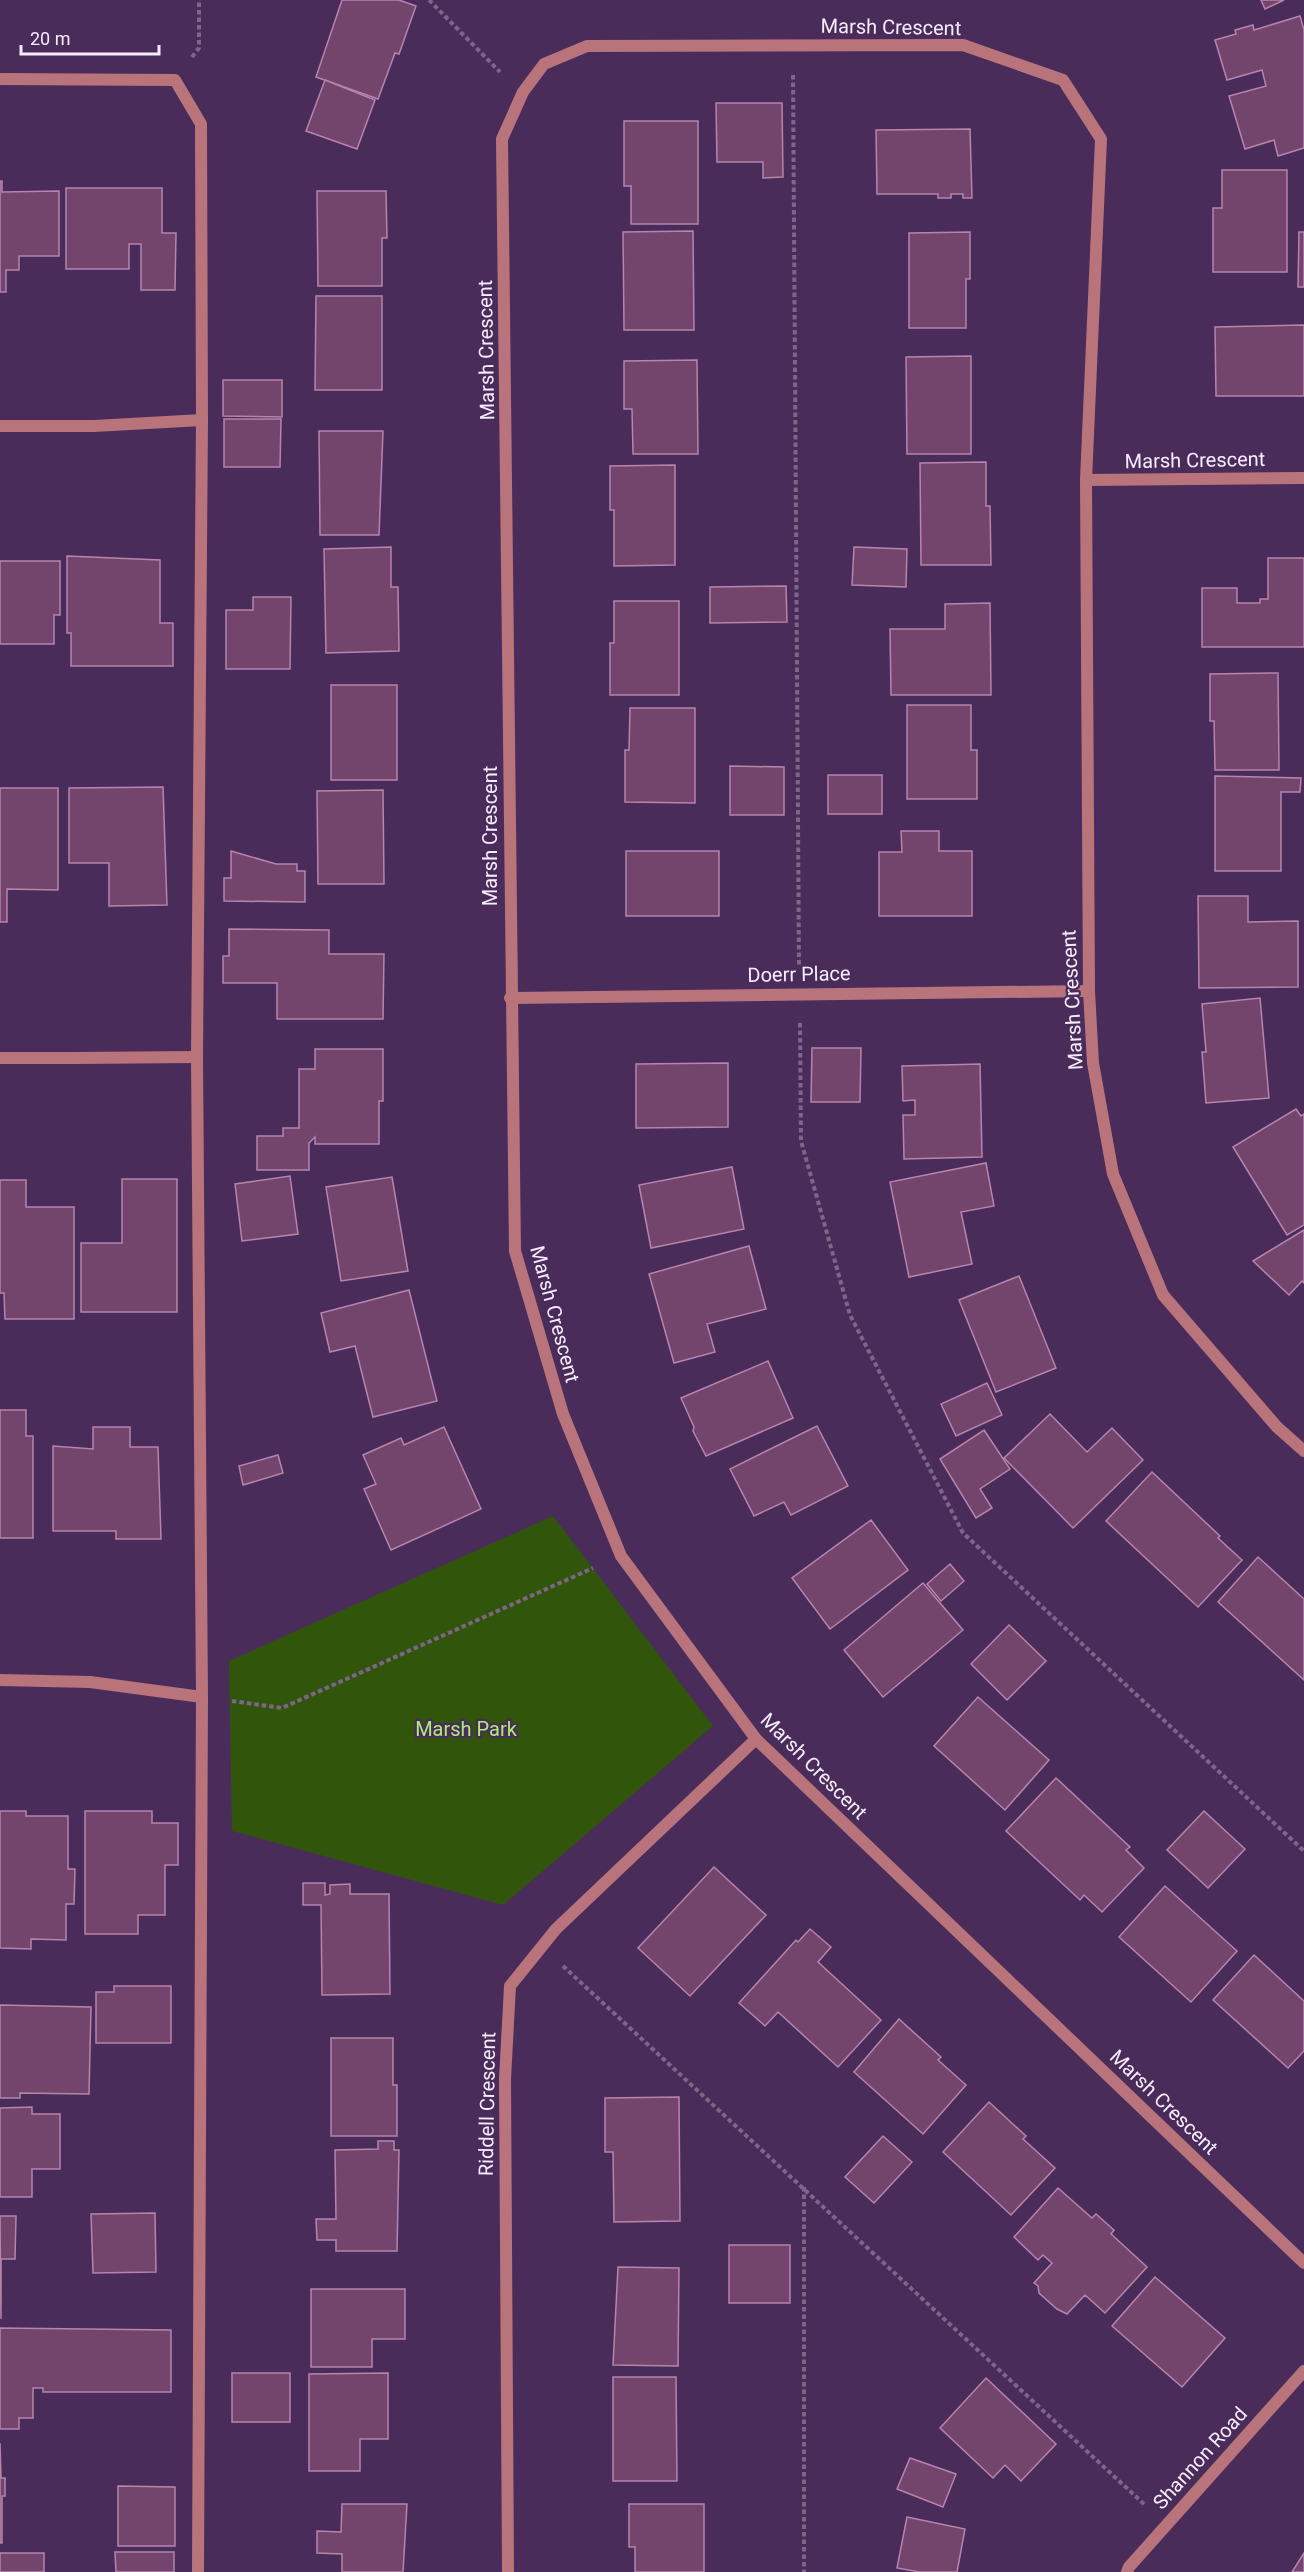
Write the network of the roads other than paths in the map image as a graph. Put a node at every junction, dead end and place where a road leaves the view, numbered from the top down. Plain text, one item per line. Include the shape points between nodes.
1 (0, 79) edge
2 (202, 420) junction
3 (0, 426) edge
4 (1304, 478) edge
5 (1086, 480) junction
6 (1089, 991) junction
7 (510, 998) junction
8 (197, 1057) junction
9 (0, 1058) edge
10 (1304, 1451) edge
11 (0, 1680) edge
12 (202, 1697) junction
13 (756, 1739) junction
14 (1304, 2263) edge
15 (1304, 2372) edge
16 (198, 2572) edge
17 (508, 2572) edge
18 (1127, 2572) edge

1 - 2 street via 175,80 201,124
2 - 3 street
2 - 8 street
4 - 5 street, Marsh Crescent
5 - 6 street, Marsh Crescent
5 - 7 street, Marsh Crescent via 1101,139 1063,80 963,45 587,46 544,64 523,92 502,139
6 - 7 street, Doerr Place
6 - 10 street, Marsh Crescent via 1093,1062 1113,1174 1163,1295 1277,1427
7 - 13 street, Marsh Crescent via 515,1251 563,1414 621,1556
8 - 9 street
8 - 12 street
11 - 12 street via 90,1682
12 - 16 street
13 - 14 street, Marsh Crescent
13 - 17 street, Riddell Crescent via 556,1929 510,1986 505,2079
15 - 18 street, Shannon Road

